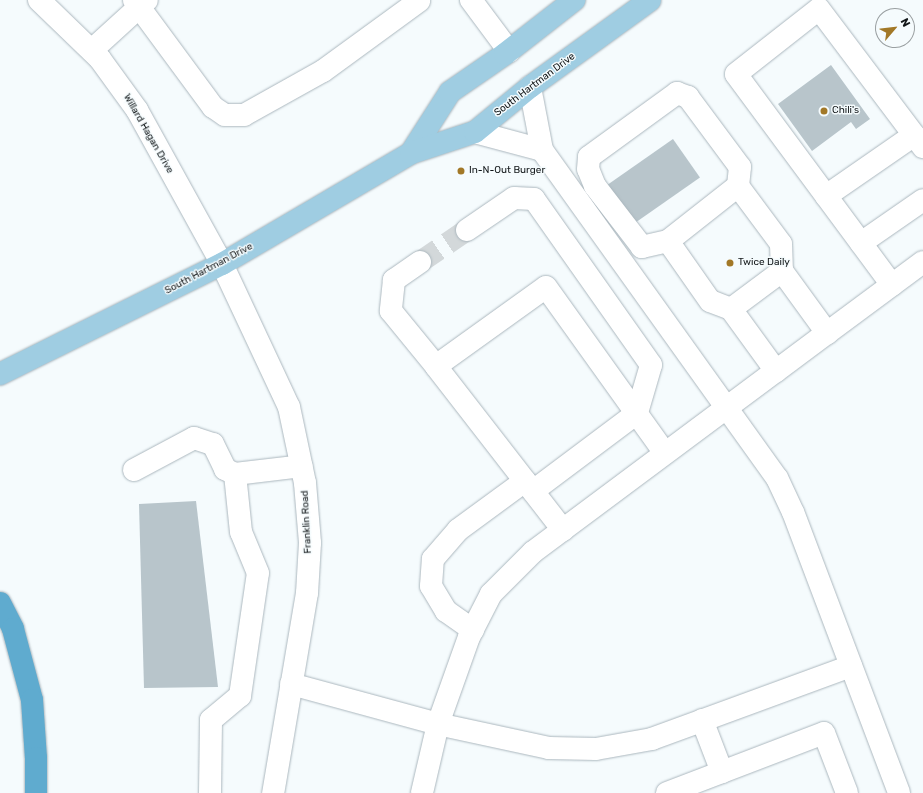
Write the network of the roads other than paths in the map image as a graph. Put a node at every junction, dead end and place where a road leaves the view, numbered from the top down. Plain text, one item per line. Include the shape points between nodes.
1 (39, 0) edge
2 (419, 0) edge
3 (471, 0) edge
4 (574, 0) edge
5 (650, 0) edge
6 (140, 2) edge
7 (92, 50) junction
8 (509, 50) junction
9 (530, 88) junction
10 (475, 132) junction
11 (918, 141) edge
12 (542, 150) junction
13 (411, 153) junction
14 (738, 186) junction
15 (826, 196) junction
16 (923, 200) edge
17 (467, 230) tunnel mouth
18 (668, 241) junction
19 (861, 243) junction
20 (420, 262) tunnel mouth
21 (923, 262) edge
22 (222, 264) junction
23 (782, 271) junction
24 (892, 285) junction
25 (731, 309) junction
26 (827, 333) junction
27 (436, 366) junction
28 (776, 371) junction
29 (0, 374) edge
30 (727, 407) junction
31 (637, 413) junction
32 (666, 453) junction
33 (302, 466) junction
34 (134, 470) dead end
35 (235, 474) junction
36 (529, 486) junction
37 (563, 530) junction
38 (0, 603) edge
39 (473, 630) junction
40 (851, 666) junction
41 (291, 684) junction
42 (702, 720) junction
43 (438, 724) junction
44 (722, 772) junction
45 (36, 793) edge
46 (210, 793) edge
47 (273, 793) edge
48 (422, 793) edge
49 (666, 793) edge
50 (847, 793) edge
51 (899, 793) edge

1 - 7 street, Willard Hagan Drive
2 - 6 street via 323,70 244,115 224,115 213,107
3 - 8 street
4 - 8 main road, South Hartman Drive
5 - 9 main road, South Hartman Drive
6 - 7 street
7 - 22 street, Willard Hagan Drive via 137,110
8 - 13 main road, South Hartman Drive via 450,92
9 - 10 main road, South Hartman Drive
9 - 12 street
10 - 12 street
10 - 13 main road, South Hartman Drive
11 - 15 street
11 - 15 street via 819,9 736,74
12 - 30 street
13 - 22 main road, South Hartman Drive
14 - 18 street
14 - 18 street via 740,167 688,97 677,93 589,157 588,169 595,186 642,247
14 - 23 street via 781,244
15 - 19 street
16 - 19 street
17 - 31 street via 514,198 534,199 652,365
18 - 25 street via 710,301
19 - 24 street
20 - 27 street via 394,280 391,311
21 - 24 street
22 - 29 main road, South Hartman Drive
22 - 33 street, Franklin Road via 289,407
23 - 25 street
23 - 26 street
24 - 26 street
25 - 28 street
26 - 28 street
27 - 31 street via 546,288
27 - 36 street
28 - 30 street
30 - 32 street
30 - 40 street via 777,478 793,512
31 - 32 street
31 - 36 street
32 - 37 street
33 - 35 street
33 - 41 street, Franklin Road via 310,543 307,593
34 - 35 street via 194,438 213,444 225,469
35 - 46 street via 241,532 258,573 240,696 211,720
36 - 37 street
36 - 39 street via 458,530 433,559 431,586 446,611
37 - 39 street via 533,552 491,594
38 - 45 highway via 13,629 32,700
39 - 43 street
40 - 42 street
40 - 51 street
41 - 43 street
41 - 47 street, Franklin Road
42 - 43 street via 652,739 596,749 549,748
42 - 44 street
43 - 48 street
44 - 49 street
44 - 50 street via 824,733

